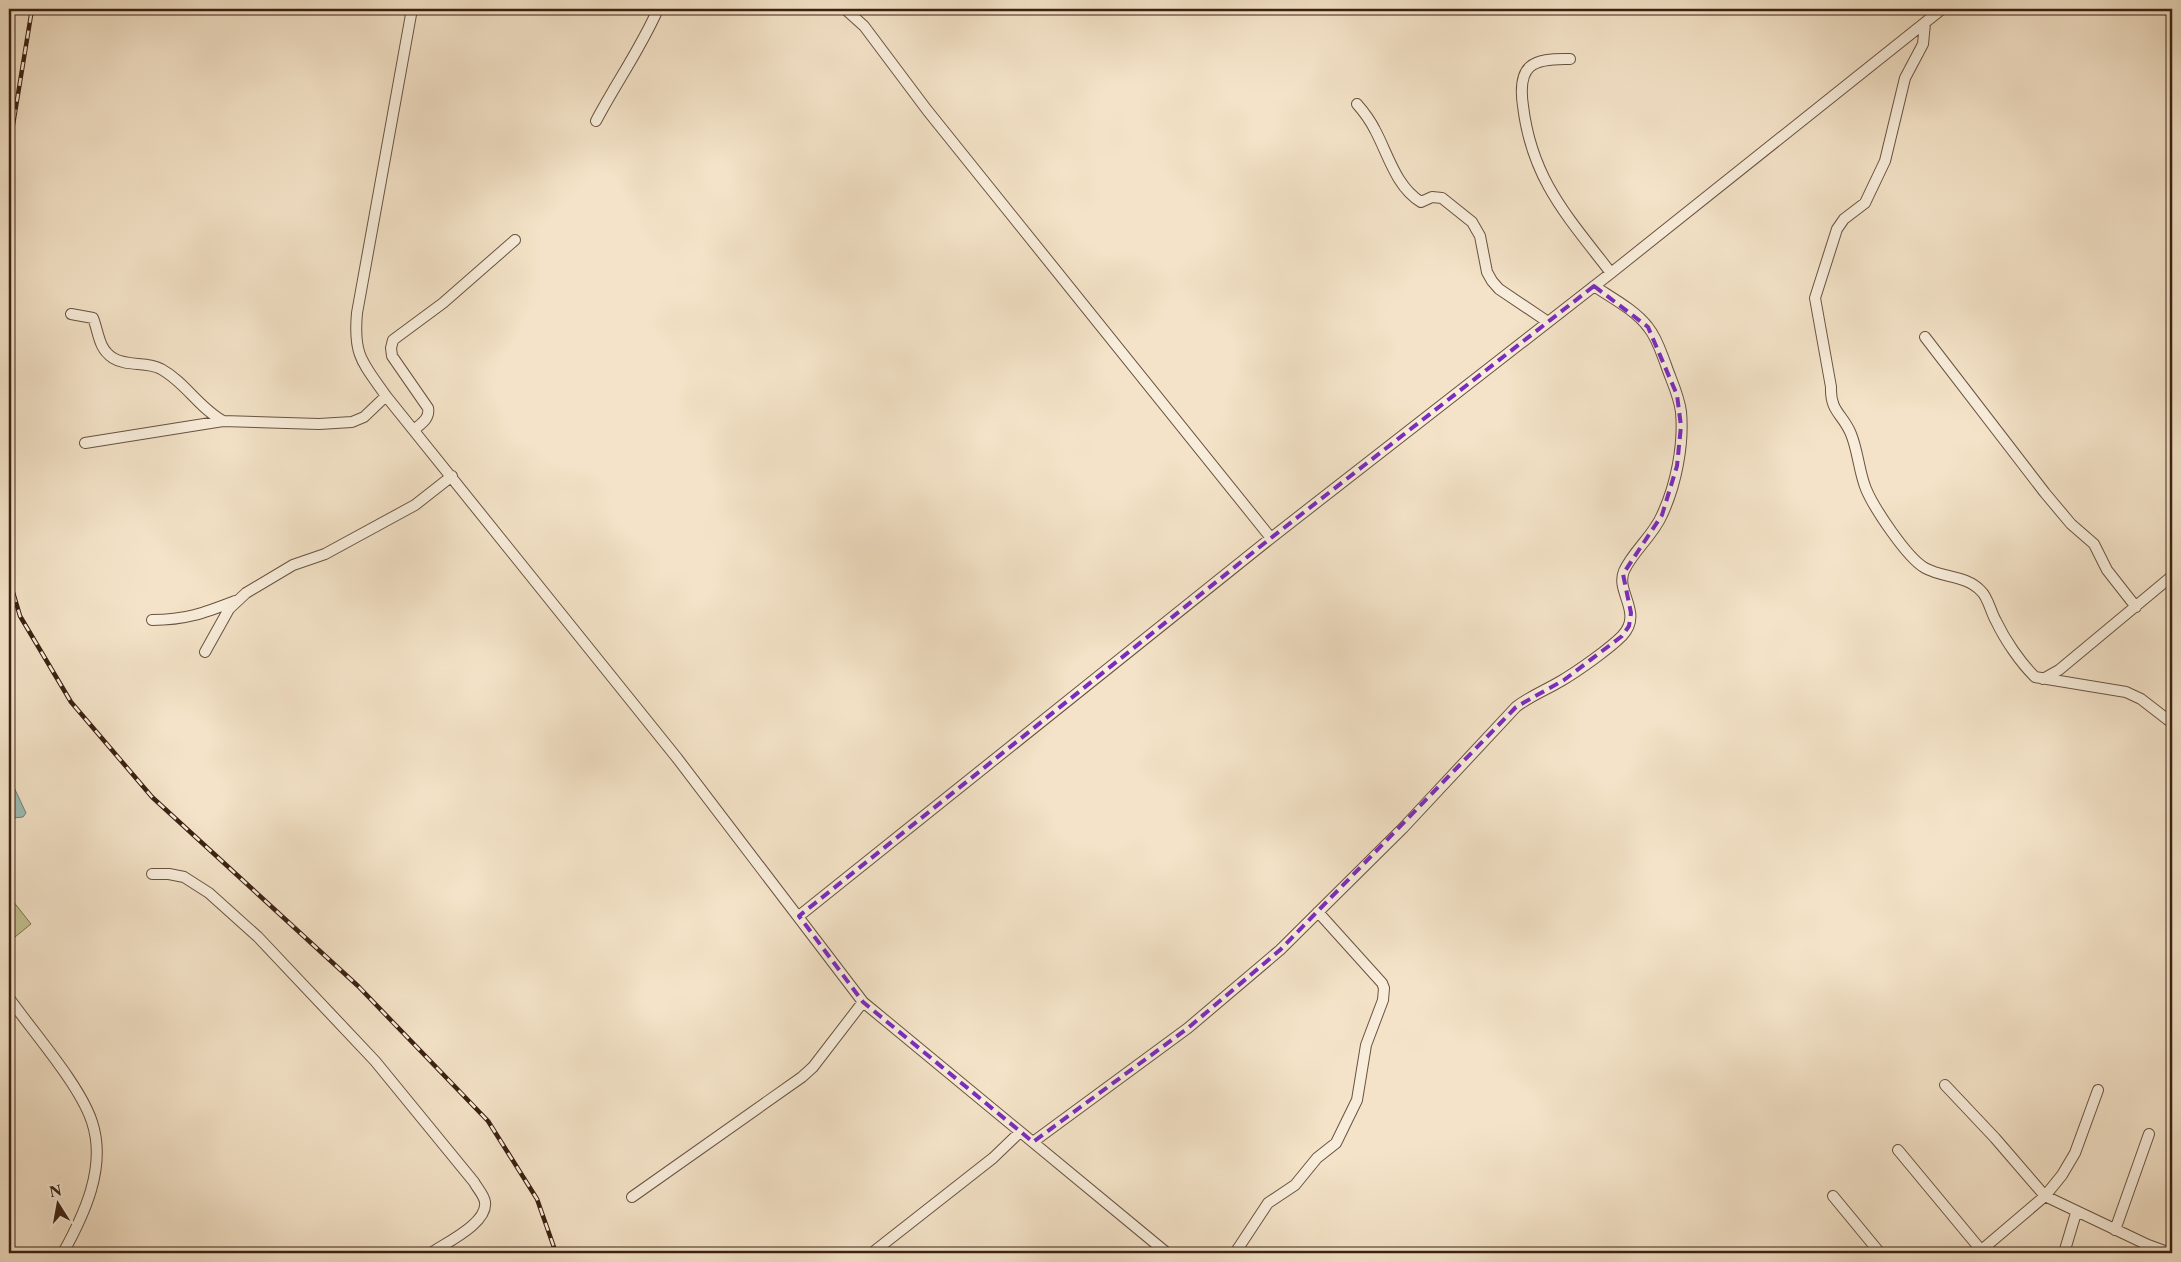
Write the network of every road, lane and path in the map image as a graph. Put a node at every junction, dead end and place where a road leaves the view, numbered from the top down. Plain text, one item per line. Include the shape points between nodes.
1 (412, 9) edge
2 (658, 9) edge
3 (845, 9) edge
4 (1942, 9) edge
5 (1924, 23) junction
6 (1570, 60) dead end
7 (1357, 104) dead end
8 (596, 121) dead end
9 (515, 240) dead end
10 (1611, 273) junction
11 (1594, 286) junction
12 (71, 314) dead end
13 (1548, 322) junction
14 (1925, 338) dead end
15 (386, 396) junction
16 (223, 421) junction
17 (415, 429) junction
18 (85, 443) dead end
19 (452, 476) junction
20 (1271, 538) junction
21 (2172, 576) edge
22 (235, 601) junction
23 (2136, 607) junction
24 (152, 620) dead end
25 (205, 652) dead end
26 (2043, 679) junction
27 (2172, 723) edge
28 (152, 874) dead end
29 (1318, 912) junction
30 (799, 916) junction
31 (9, 998) edge
32 (863, 1002) junction
33 (1945, 1085) dead end
34 (2098, 1090) dead end
35 (1020, 1132) junction
36 (2149, 1134) dead end
37 (1033, 1142) junction
38 (1898, 1150) dead end
39 (1833, 1196) dead end
40 (2044, 1196) junction
41 (632, 1197) dead end
42 (2076, 1213) junction
43 (2115, 1230) junction
44 (2147, 1249) edge
45 (1979, 1252) edge
46 (63, 1253) edge
47 (431, 1253) edge
48 (872, 1253) edge
49 (1167, 1253) edge
50 (1235, 1253) edge
51 (1880, 1253) edge
52 (2064, 1253) edge
53 (2170, 1253) edge

1 - 15 street via 354,339 361,360
2 - 8 street
3 - 20 street via 864,26 927,110
4 - 5 street
5 - 10 street
5 - 26 street via 1924,44 1905,78 1885,161 1865,203 1844,218 1837,229 1816,298 1830,401 1852,436 1866,488 1880,514 1911,556 1925,568 1962,579 1983,592 1998,626 2027,669 2035,677
6 - 10 street via 1536,62 1525,70 1521,81 1525,127 1542,177
7 - 13 street via 1370,120 1395,174 1404,186 1421,202 1432,197 1442,198 1472,222 1480,236 1487,272 1492,281
9 - 17 street via 443,303 394,340 392,356 428,408 427,418
10 - 11 street
11 - 13 street
11 - 29 street via 1648,327 1657,341 1681,410 1677,466 1671,491 1652,534 1623,574 1631,614 1629,626 1622,636 1564,680 1532,695 1516,708
12 - 16 street via 93,318 97,338 113,358 162,369 204,409
13 - 20 street
14 - 23 street via 2045,493 2071,524 2094,544 2107,570
15 - 16 street via 364,417 352,422
15 - 17 street
16 - 18 street
17 - 19 street
19 - 22 street via 415,505 324,554 274,575
19 - 30 street
20 - 30 street
21 - 23 street
22 - 24 street via 193,617
22 - 25 street
23 - 26 street via 2059,670
26 - 27 street via 2126,692 2141,699
28 - 47 street via 184,877 210,893 258,938 375,1061 474,1182 484,1200 485,1212 478,1221
29 - 37 street via 1280,950 1188,1028
29 - 50 street via 1382,983 1383,1000 1366,1044 1357,1100 1336,1143 1317,1158 1295,1185 1268,1204
30 - 32 street
31 - 46 street via 70,1081 93,1124 95,1173 79,1223
32 - 35 street
32 - 41 street via 813,1068
33 - 40 street
34 - 40 street via 2075,1153
35 - 37 street
35 - 48 street via 993,1158
36 - 43 street
37 - 49 street
38 - 45 street
39 - 51 street
40 - 42 street
40 - 45 street
42 - 43 street
42 - 52 street
43 - 44 street
44 - 53 street

